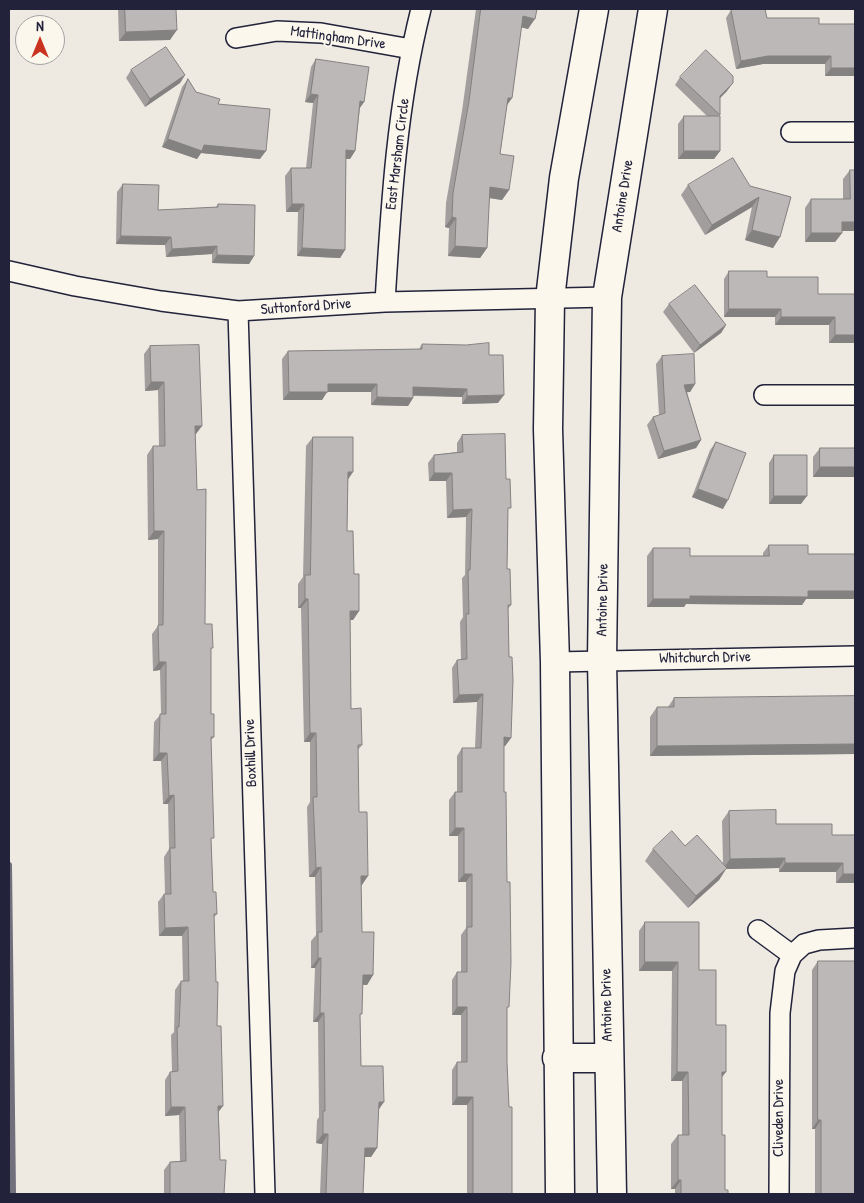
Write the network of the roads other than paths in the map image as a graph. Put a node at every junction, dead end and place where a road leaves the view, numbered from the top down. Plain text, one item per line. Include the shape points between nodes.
1 (421, 9) edge
2 (594, 9) edge
3 (653, 9) edge
4 (236, 38) dead end
5 (411, 49) junction
6 (791, 132) dead end
7 (855, 132) edge
8 (9, 271) edge
9 (607, 297) junction
10 (550, 299) junction
11 (385, 302) junction
12 (238, 311) junction
13 (764, 395) dead end
14 (855, 395) edge
15 (855, 656) edge
16 (602, 660) junction
17 (555, 662) junction
18 (758, 930) dead end
19 (855, 938) edge
20 (792, 955) junction
21 (557, 1058) junction
22 (608, 1058) junction
23 (265, 1194) edge
24 (560, 1194) edge
25 (612, 1194) edge
26 (779, 1194) edge

1 - 5 street, East Marsham Circle
2 - 10 main road via 564,178
3 - 9 main road, Antoine Drive
4 - 5 street, Mattingham Drive via 277,31 321,33
5 - 11 street, East Marsham Circle via 392,184
6 - 7 street
8 - 12 street, Suttonford Drive via 75,286
9 - 10 street, Suttonford Drive
9 - 16 main road, Antoine Drive
10 - 11 street, Suttonford Drive
10 - 17 main road via 548,429
11 - 12 street, Suttonford Drive
12 - 23 street, Boxhill Drive
13 - 14 street
15 - 16 street, Whitchurch Drive
16 - 17 street, Whitchurch Drive
16 - 22 main road, Antoine Drive
17 - 21 main road
18 - 20 street
19 - 20 street via 804,944
20 - 26 street, Cliveden Drive via 781,990
21 - 22 main road
21 - 24 main road
22 - 25 main road, Antoine Drive

